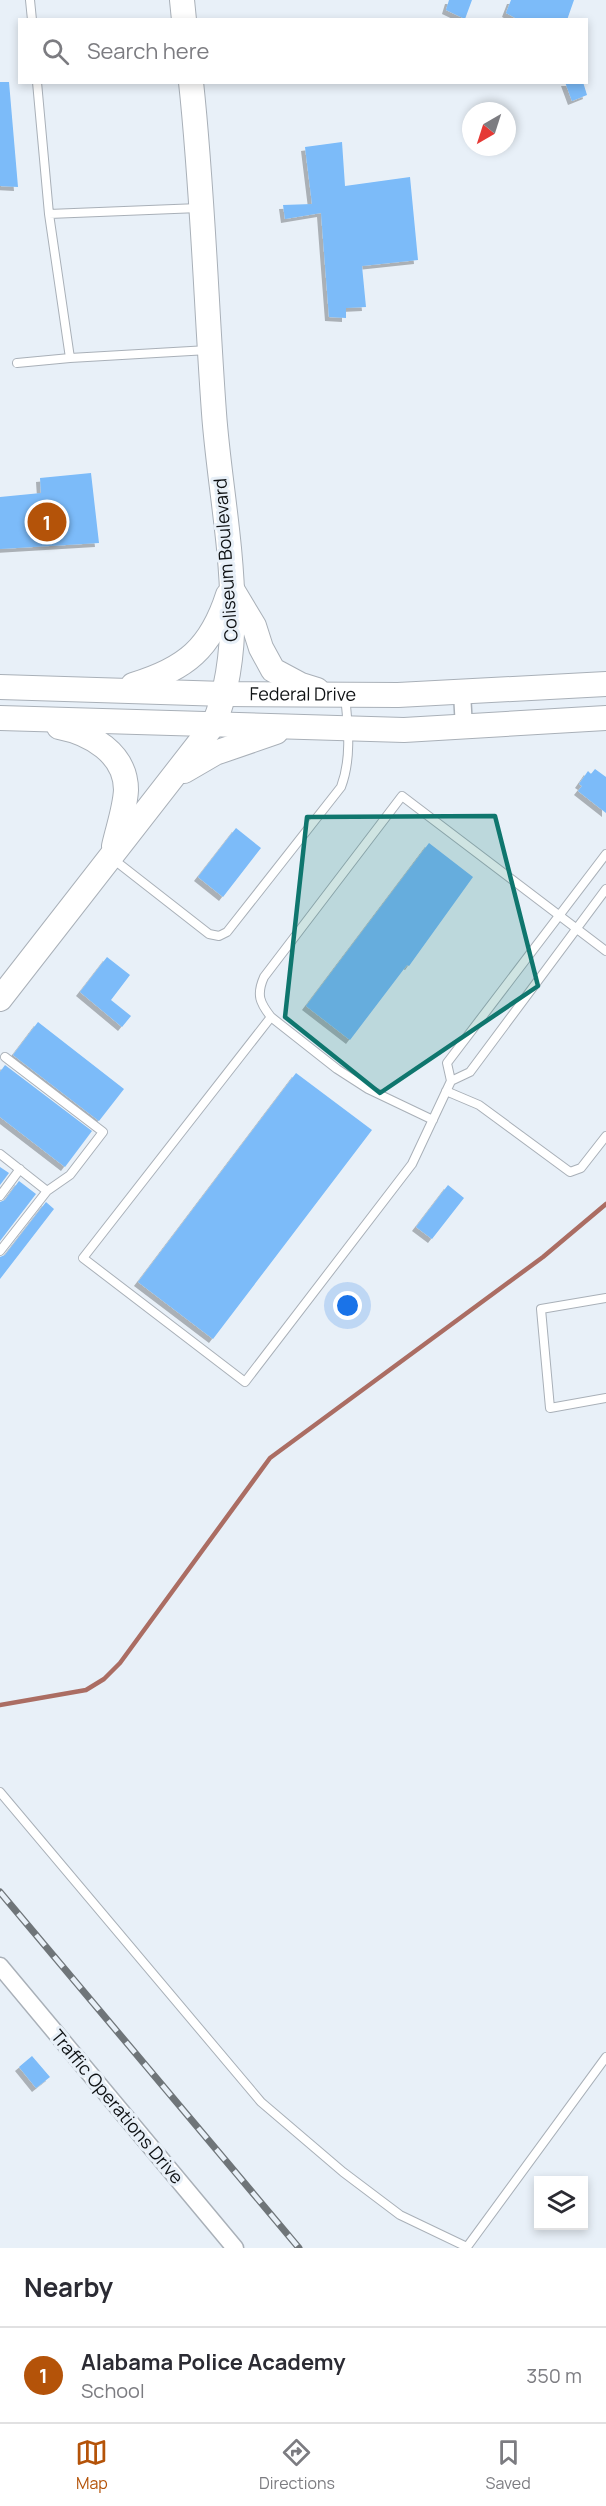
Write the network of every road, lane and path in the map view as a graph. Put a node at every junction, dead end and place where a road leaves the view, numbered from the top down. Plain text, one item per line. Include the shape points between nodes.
1 (30, 0) edge
2 (182, 0) edge
3 (32, 18) edge
4 (184, 18) edge
5 (37, 84) edge
6 (191, 84) edge
7 (203, 207) junction
8 (49, 214) junction
9 (211, 350) junction
10 (70, 358) junction
11 (17, 363) dead end
12 (231, 587) junction
13 (606, 684) edge
14 (0, 687) edge
15 (118, 690) junction
16 (462, 693) junction
17 (225, 694) junction
18 (339, 695) junction
19 (5, 718) edge
20 (594, 719) edge
21 (214, 724) junction
22 (606, 726) edge
23 (289, 728) junction
24 (464, 728) junction
25 (348, 730) junction
26 (172, 778) junction
27 (606, 854) edge
28 (111, 858) junction
29 (606, 889) edge
30 (559, 915) junction
31 (577, 928) junction
32 (606, 951) edge
33 (0, 999) edge
34 (271, 1017) junction
35 (2, 1058) edge
36 (451, 1081) junction
37 (446, 1091) junction
38 (433, 1120) junction
39 (606, 1136) edge
40 (0, 1154) edge
41 (20, 1169) junction
42 (47, 1191) junction
43 (0, 1196) edge
44 (0, 1251) edge
45 (606, 1298) edge
46 (606, 1398) edge
47 (0, 1792) edge
48 (0, 1966) edge
49 (606, 2057) edge
50 (235, 2248) edge
51 (468, 2248) edge

1 - 3 lane
2 - 4 main road
5 - 8 lane
6 - 7 main road, Coliseum Boulevard
7 - 8 lane
7 - 9 main road, Coliseum Boulevard
8 - 10 lane
9 - 10 lane
9 - 12 main road, Coliseum Boulevard
10 - 11 lane
12 - 15 main road via 220,621 196,655 169,674
12 - 17 main road, Coliseum Boulevard via 234,631
12 - 18 main road via 273,670 301,685
13 - 16 main road, Federal Drive
14 - 15 main road, Federal Drive
15 - 17 main road, Federal Drive
16 - 18 main road, Federal Drive
16 - 24 street
17 - 18 main road, Federal Drive
17 - 21 main road, Coliseum Boulevard
18 - 25 lane
19 - 21 main road, Federal Drive
19 - 28 main road via 82,732 105,747 121,768 126,788
20 - 22 lane
20 - 24 main road, Federal Drive
21 - 23 main road, Federal Drive
21 - 26 main road, Coliseum Boulevard
23 - 25 main road, Federal Drive
23 - 26 main road via 216,753
24 - 25 main road, Federal Drive
25 - 28 lane via 347,772 341,787 227,933 209,934
26 - 28 main road, Coliseum Boulevard
27 - 30 lane
28 - 33 main road, Coliseum Boulevard
29 - 31 lane
30 - 31 lane
30 - 34 lane via 402,796 264,978 259,989 260,1004
30 - 36 lane via 447,1063
31 - 32 lane
31 - 36 lane via 470,1072
34 - 38 lane via 372,1092
34 - 38 lane via 83,1258 245,1382 412,1164
35 - 42 lane via 103,1132 70,1175
36 - 37 lane
37 - 38 lane
37 - 39 lane via 479,1105 570,1172 581,1168
40 - 41 lane
41 - 42 lane
41 - 43 lane
42 - 44 lane
45 - 46 lane via 541,1309 550,1408
47 - 51 lane via 261,2102 400,2215
48 - 50 street, Traffic Operations Drive
49 - 51 lane

